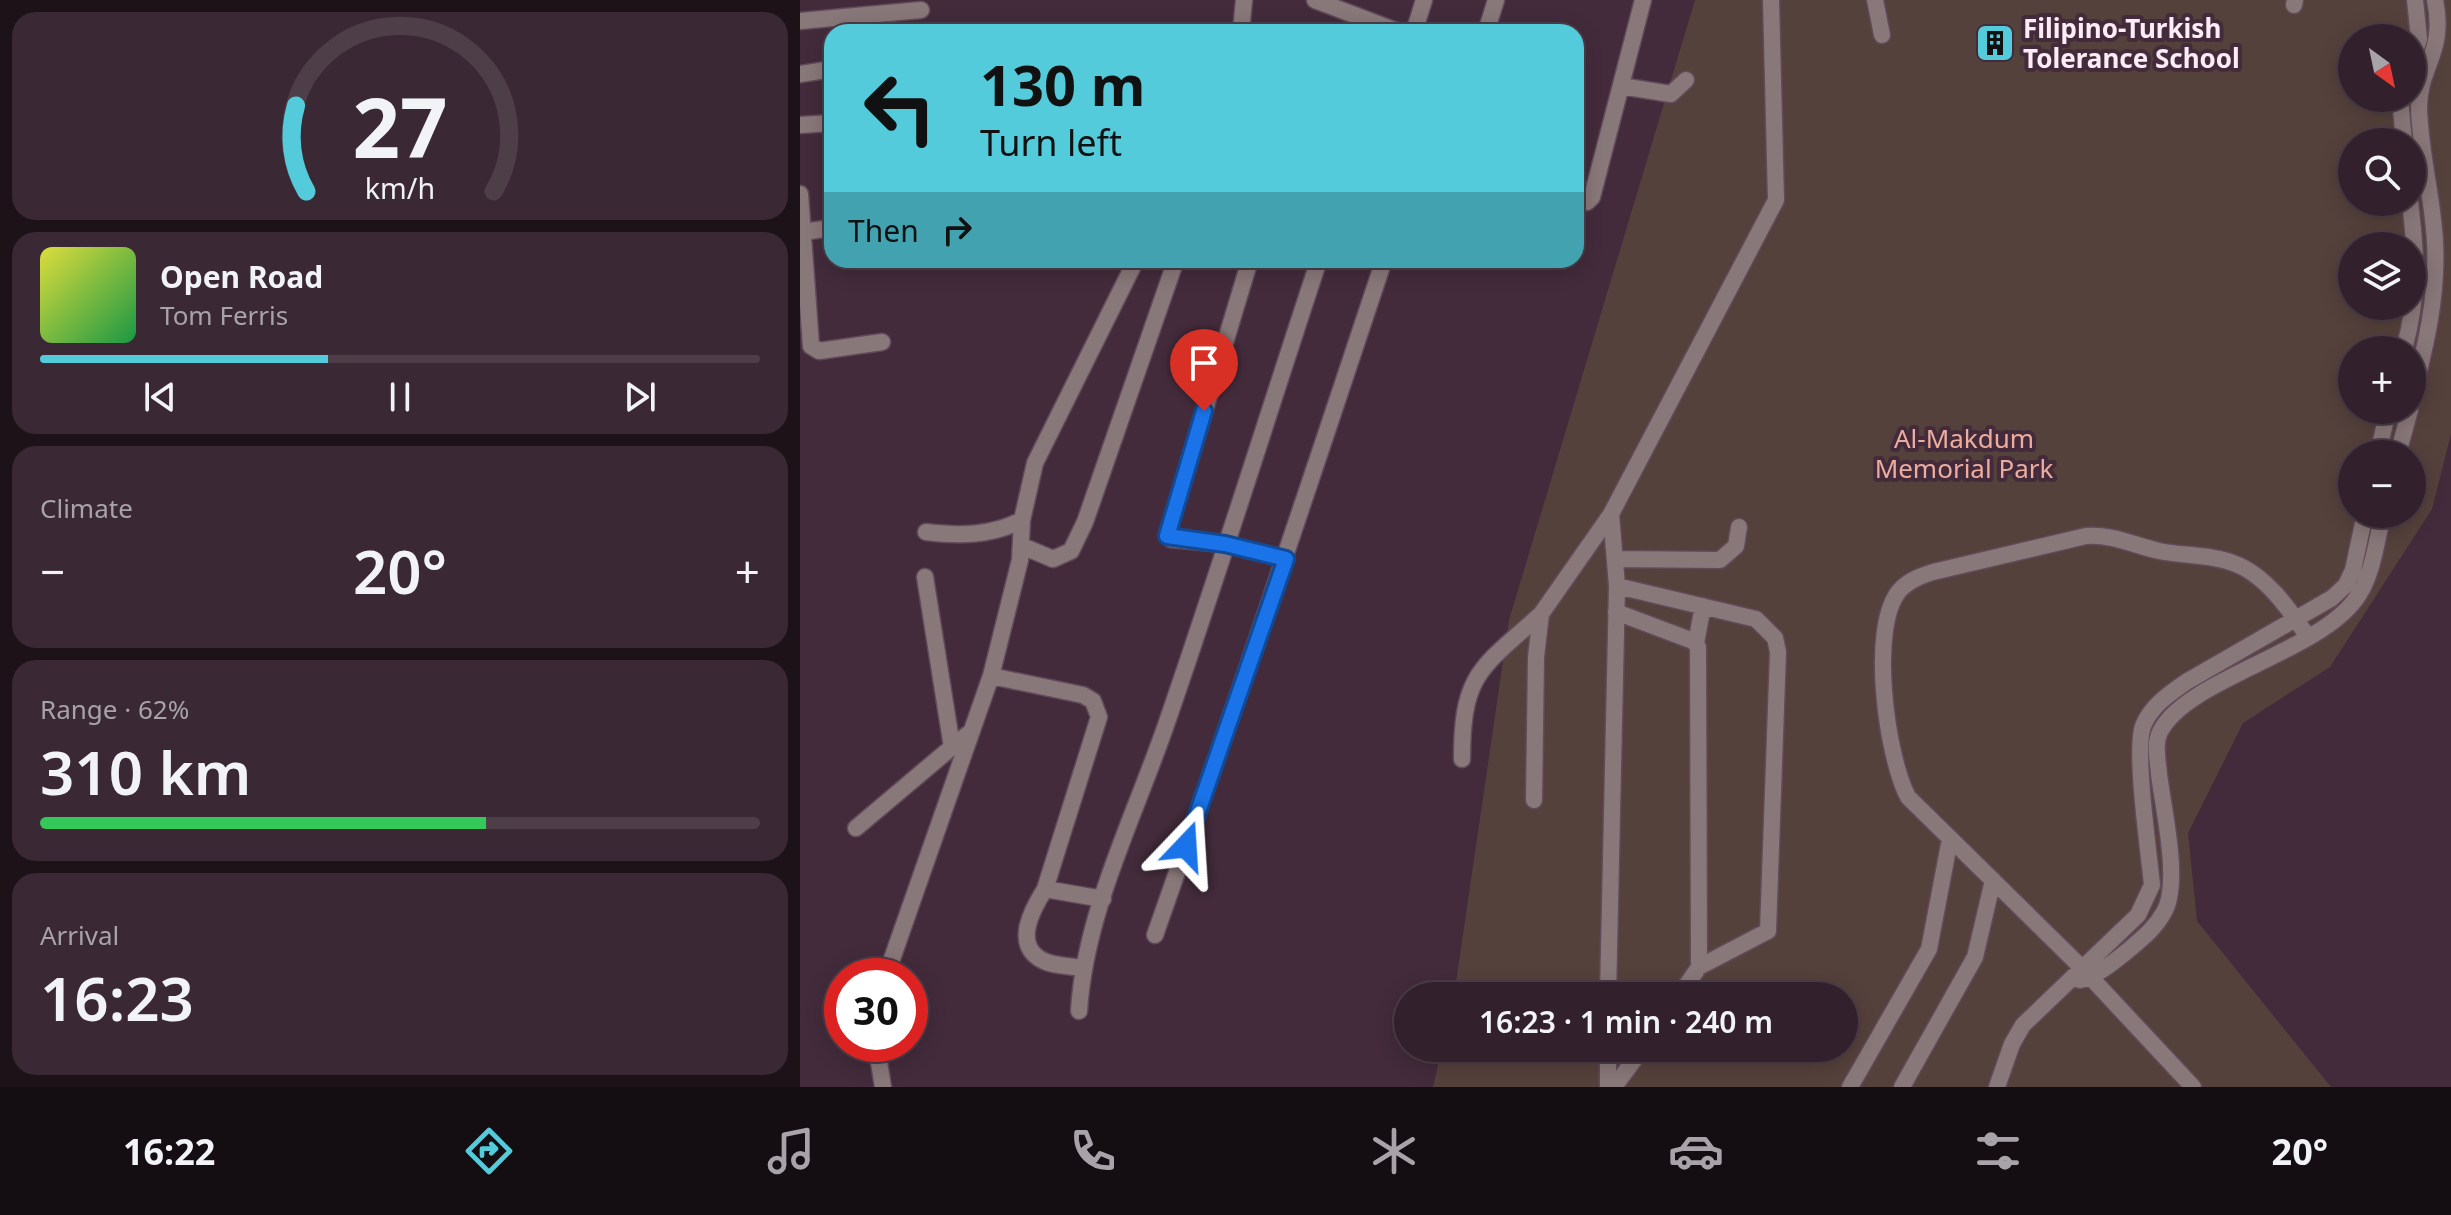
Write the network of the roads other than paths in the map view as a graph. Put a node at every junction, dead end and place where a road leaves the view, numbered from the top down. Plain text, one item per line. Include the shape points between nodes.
1 (1244, 0) edge
2 (1315, 0) edge
3 (1424, 0) edge
4 (1496, 0) edge
5 (1643, 0) edge
6 (1771, 0) edge
7 (1875, 0) edge
8 (2415, 0) edge
9 (2435, 0) edge
10 (921, 10) dead end
11 (800, 21) edge
12 (1242, 24) edge
13 (1378, 24) edge
14 (1416, 24) edge
15 (1488, 24) edge
16 (2417, 24) edge
17 (1882, 35) dead end
18 (824, 70) edge
19 (800, 74) edge
20 (1686, 80) dead end
21 (1621, 86) junction
22 (824, 124) edge
23 (800, 125) edge
24 (2422, 128) edge
25 (2426, 175) edge
26 (800, 194) edge
27 (1584, 202) edge
28 (2411, 216) edge
29 (824, 229) edge
30 (802, 232) junction
31 (1132, 268) edge
32 (1173, 268) edge
33 (1248, 268) edge
34 (1316, 268) edge
35 (1381, 268) edge
36 (2407, 336) edge
37 (2426, 340) edge
38 (882, 342) dead end
39 (1611, 514) junction
40 (1022, 520) junction
41 (1739, 527) dead end
42 (2361, 528) edge
43 (2379, 528) edge
44 (926, 532) dead end
45 (1225, 544) junction
46 (1022, 546) junction
47 (1286, 559) junction
48 (1615, 559) junction
49 (925, 577) dead end
50 (1617, 586) junction
51 (1703, 606) junction
52 (1616, 612) junction
53 (1541, 614) junction
54 (2296, 619) junction
55 (2308, 637) junction
56 (1696, 643) junction
57 (991, 676) junction
58 (973, 730) junction
59 (952, 747) junction
60 (1462, 759) dead end
61 (1534, 800) dead end
62 (856, 828) dead end
63 (1950, 839) junction
64 (1993, 880) junction
65 (1045, 889) junction
66 (1103, 899) junction
67 (1155, 935) dead end
68 (892, 958) edge
69 (1699, 967) junction
70 (1082, 968) junction
71 (2085, 972) junction
72 (1608, 982) edge
73 (1689, 982) edge
74 (1079, 1011) dead end
75 (879, 1062) edge
76 (1608, 1062) edge
77 (1633, 1062) edge
78 (2174, 1080) edge
79 (883, 1087) edge
80 (1608, 1087) edge
81 (1614, 1087) edge
82 (1850, 1087) edge
83 (1902, 1087) edge
84 (1997, 1087) edge
85 (2193, 1087) edge

1 - 12 street
2 - 13 street
3 - 14 street
4 - 15 street
5 - 21 street
6 - 39 street via 1776,200
7 - 17 street
8 - 16 street
9 - 24 street via 2438,40 2422,90
10 - 11 street
18 - 19 street
20 - 21 street via 1671,94
21 - 27 street via 1592,197
22 - 23 street
25 - 37 street via 2435,269
26 - 30 street
28 - 36 street via 2417,284
29 - 30 street
30 - 38 street via 812,349
31 - 40 street via 1042,443
32 - 46 street via 1071,551 1053,559
33 - 45 street via 1166,533 1171,539
34 - 45 street
35 - 47 street
39 - 48 street
39 - 53 street
40 - 44 street via 988,532
40 - 46 street
41 - 48 street via 1736,546 1720,560
42 - 54 street via 2346,585
43 - 55 street via 2366,581 2355,601
45 - 47 street
45 - 66 street
46 - 57 street
47 - 67 street
48 - 50 street
49 - 59 street
50 - 51 street
50 - 52 street
51 - 56 street
51 - 69 street via 1756,619 1775,638 1778,652 1768,931
52 - 56 street
52 - 72 street
53 - 60 street via 1486,662 1474,681 1462,715
53 - 61 street
54 - 55 street
54 - 63 street via 2253,574 2234,563 2104,535 1916,578 1892,604 1884,690 1901,785
54 - 71 street via 2186,682 2150,714 2140,745 2152,885 2138,915
55 - 71 street via 2166,720 2157,736 2171,891 2165,911 2149,933
56 - 69 street
57 - 58 street
57 - 65 street via 1083,695 1098,708
58 - 59 street
58 - 68 street
59 - 62 street
63 - 64 street
63 - 82 street via 1929,949
64 - 71 street
64 - 83 street via 1975,957
65 - 66 street
65 - 70 street via 1027,923 1029,945 1044,961
66 - 70 street
69 - 73 street
70 - 74 street
71 - 78 street
71 - 84 street via 2023,1025
75 - 79 street
76 - 80 street
77 - 81 street
78 - 85 street

